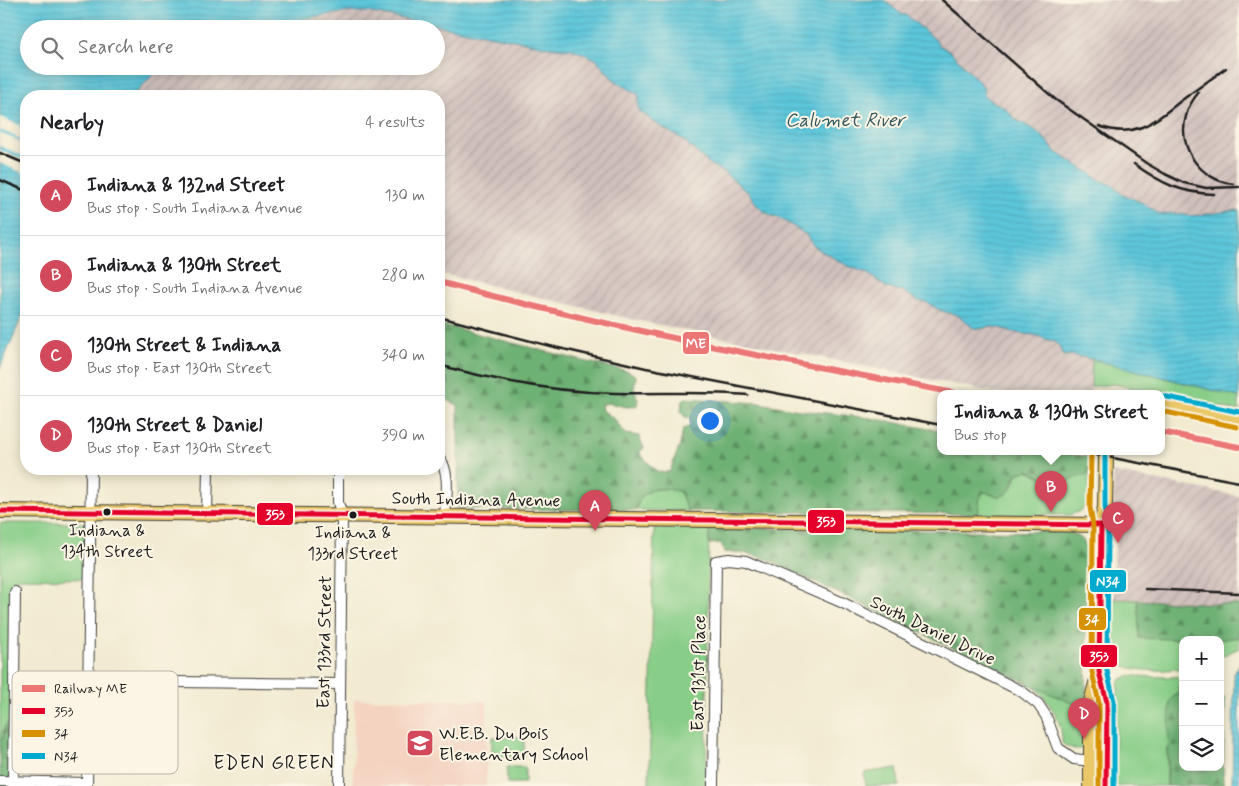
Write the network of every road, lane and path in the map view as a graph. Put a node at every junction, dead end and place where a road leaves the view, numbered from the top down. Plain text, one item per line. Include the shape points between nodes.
1 (1165, 404) edge
2 (1239, 420) edge
3 (1102, 458) tunnel mouth
4 (445, 468) edge
5 (91, 475) edge
6 (208, 475) edge
7 (338, 475) edge
8 (0, 511) edge
9 (90, 513) junction
10 (207, 514) junction
11 (342, 516) junction
12 (446, 517) junction
13 (1101, 524) junction
14 (716, 560) joint
15 (15, 592) dead end
16 (14, 671) edge
17 (88, 671) edge
18 (1099, 672) junction
19 (178, 682) edge
20 (340, 684) junction
21 (1091, 761) junction
22 (1106, 766) junction
23 (0, 782) edge
24 (13, 784) edge
25 (87, 785) edge
26 (339, 786) edge
27 (713, 786) edge
28 (1091, 786) edge
29 (1106, 786) edge

1 - 2 main road
3 - 13 main road via 1097,507
4 - 12 street
5 - 9 street
6 - 10 street
7 - 11 street, East 133rd Street via 338,502
8 - 9 main road, South Indiana Avenue
9 - 10 main road, South Indiana Avenue
9 - 17 street
10 - 11 main road, South Indiana Avenue
11 - 12 main road, South Indiana Avenue
11 - 20 street, East 133rd Street
12 - 13 main road, South Indiana Avenue
13 - 18 main road
14 - 21 street, South Daniel Drive via 746,561 840,602 1021,691 1038,704 1046,716 1058,748 1074,759
14 - 27 street, East 131st Place
15 - 16 street
18 - 21 main road via 1091,702
18 - 22 main road via 1107,702
19 - 20 street
20 - 26 street, East 133rd Street
21 - 22 street, South Daniel Drive
21 - 28 main road
22 - 29 main road
23 - 24 street
24 - 25 street

